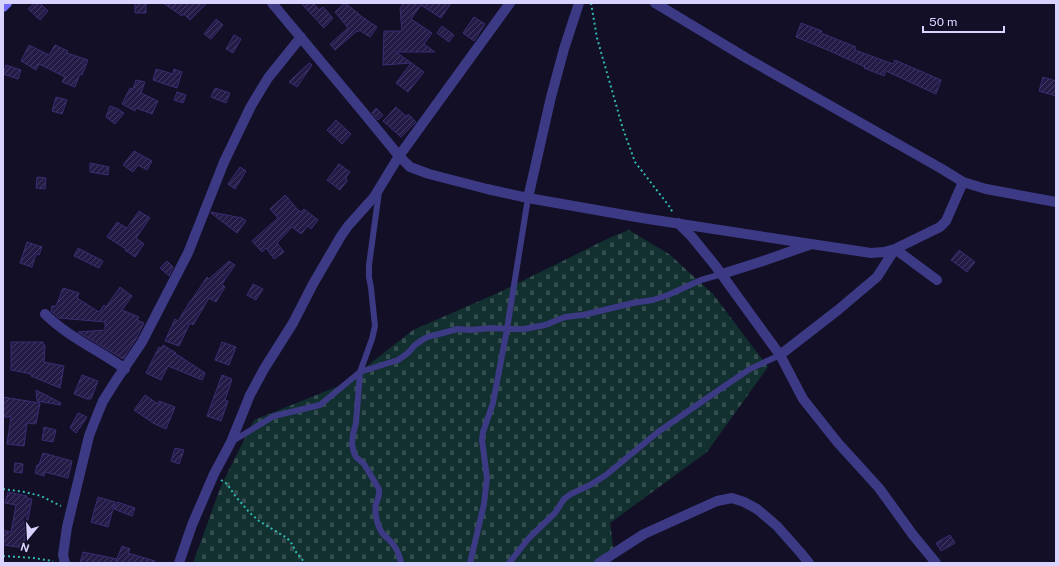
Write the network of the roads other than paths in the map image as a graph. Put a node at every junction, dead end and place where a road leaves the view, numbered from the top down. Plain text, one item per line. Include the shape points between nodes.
1 (7, 3) edge
2 (272, 3) edge
3 (510, 3) edge
4 (579, 3) edge
5 (655, 3) edge
6 (3, 8) edge
7 (301, 37) junction
8 (398, 156) junction
9 (963, 182) junction
10 (380, 188) junction
11 (528, 198) junction
12 (1056, 202) edge
13 (678, 223) junction
14 (811, 244) junction
15 (895, 249) junction
16 (722, 274) junction
17 (937, 280) dead end
18 (45, 314) dead end
19 (507, 329) junction
20 (780, 355) junction
21 (125, 369) junction
22 (360, 372) junction
23 (231, 442) junction
24 (65, 563) edge
25 (179, 563) edge
26 (402, 563) edge
27 (470, 563) edge
28 (509, 563) edge
29 (599, 563) edge
30 (809, 563) edge
31 (936, 563) edge

1 - 6 main road
2 - 7 street
3 - 8 street
4 - 11 street via 551,96
5 - 9 street
7 - 8 street
7 - 21 street via 268,78 251,106 224,162 188,253 142,342
8 - 10 street
8 - 11 street via 410,167 429,174
9 - 12 street via 986,189
9 - 15 street via 944,224
10 - 22 lane via 369,265 375,326
10 - 23 street via 348,226 313,284 250,395
11 - 13 street
11 - 19 lane
13 - 14 street
13 - 16 street
14 - 15 street via 871,253
14 - 16 street
15 - 17 street
15 - 20 street via 877,277
16 - 19 lane via 653,300 565,317 531,328
16 - 20 street
18 - 21 street via 66,331
19 - 22 lane via 458,329 430,336 398,360
19 - 27 lane via 493,403 483,432 487,478 484,504
20 - 28 lane via 729,383 658,432 590,486 564,499 556,513 529,538
20 - 31 street via 803,399 879,488
21 - 24 street via 103,401 89,436 67,526 63,555
22 - 23 lane via 320,405 274,416
22 - 26 lane via 352,444 356,457 364,464 379,489 375,508 380,530 392,543
23 - 25 street via 192,525
29 - 30 street via 644,534 717,501 732,498 757,509 777,526

